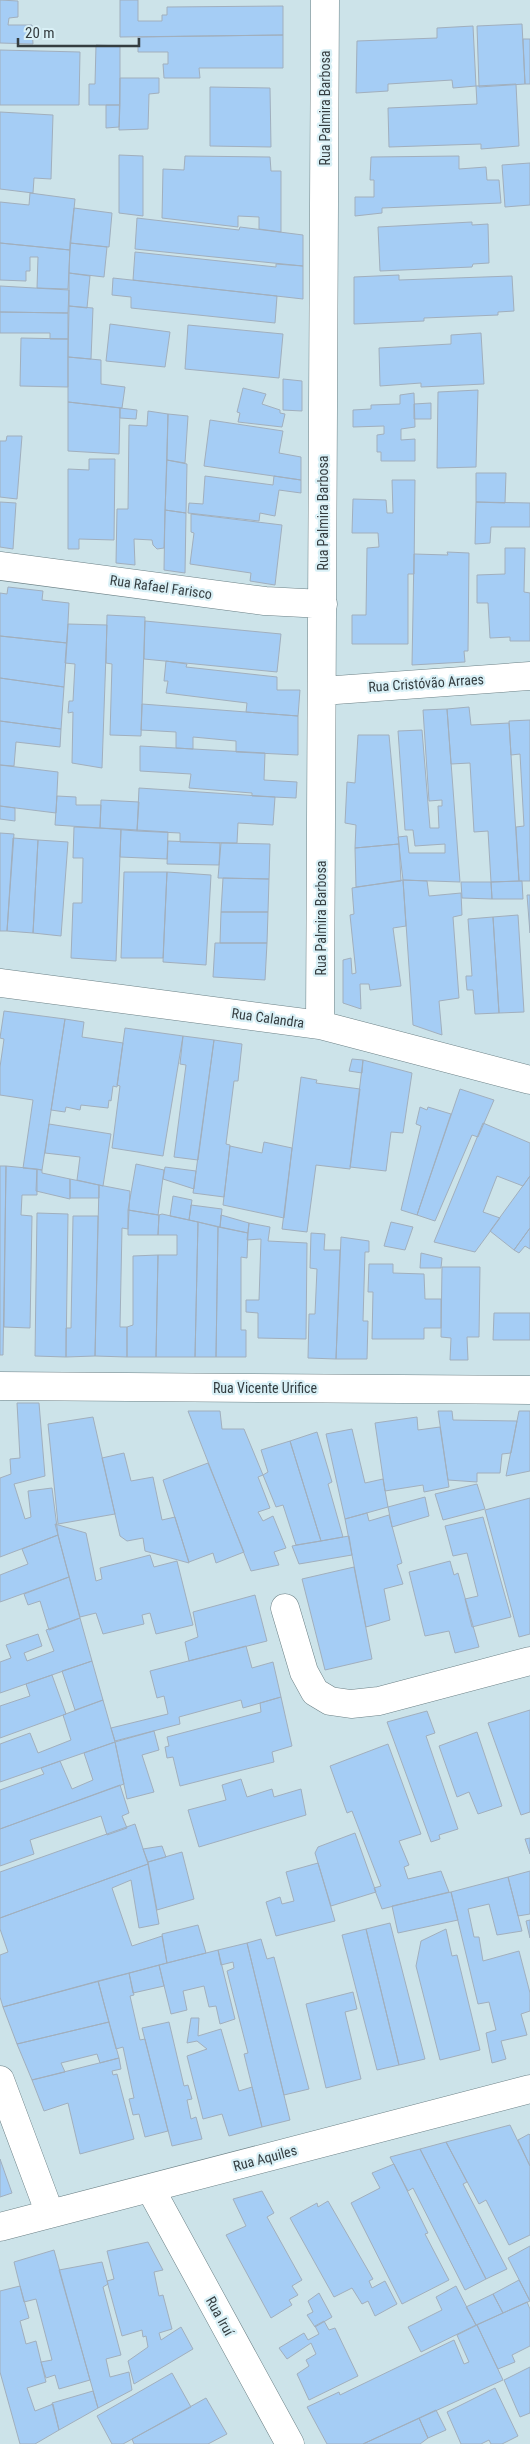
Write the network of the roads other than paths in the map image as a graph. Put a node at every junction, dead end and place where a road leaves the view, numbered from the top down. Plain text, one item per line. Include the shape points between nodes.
1 (325, 0) edge
2 (0, 566) edge
3 (323, 604) junction
4 (530, 676) edge
5 (322, 691) junction
6 (0, 983) edge
7 (320, 1025) junction
8 (530, 1080) edge
9 (0, 1386) edge
10 (530, 1390) edge
11 (285, 1608) dead end
12 (530, 1661) edge
13 (0, 2080) edge
14 (530, 2089) edge
15 (150, 2188) junction
16 (50, 2214) junction
17 (0, 2226) edge
18 (290, 2444) edge

1 - 3 street, Rua Palmira Barbosa
2 - 3 street, Rua Rafael Farisco via 265,601
3 - 5 street, Rua Palmira Barbosa
4 - 5 street, Rua Cristóvão Arraes
5 - 7 street, Rua Palmira Barbosa
6 - 7 street, Rua Calandra
7 - 8 street, Rua Calandra
9 - 10 street, Rua Vicente Urifice
11 - 12 street via 304,1672 316,1692 330,1701 351,1704 379,1701
13 - 16 street
14 - 15 street, Rua Aquiles
15 - 16 street, Rua Aquiles
15 - 18 street, Rua Iruí
16 - 17 street, Rua Aquiles

